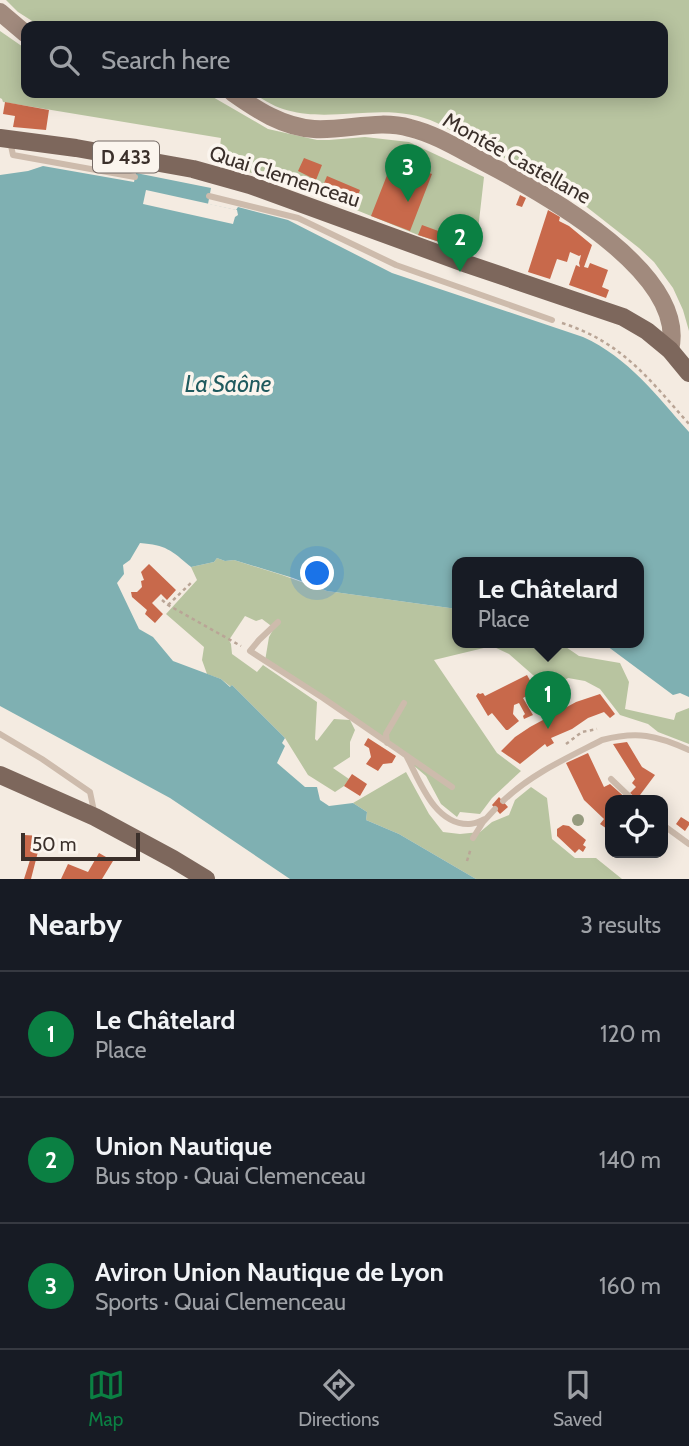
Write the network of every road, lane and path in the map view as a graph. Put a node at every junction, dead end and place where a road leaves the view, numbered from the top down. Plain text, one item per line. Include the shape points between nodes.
1 (0, 12) edge
2 (21, 30) edge
3 (241, 98) edge
4 (5, 139) edge
5 (135, 177) dead end
6 (209, 196) dead end
7 (300, 211) junction
8 (552, 320) joint
9 (670, 350) junction
10 (689, 373) edge
11 (689, 424) edge
12 (193, 581) dead end
13 (162, 600) dead end
14 (168, 606) junction
15 (278, 622) dead end
16 (250, 651) junction
17 (404, 703) dead end
18 (0, 734) edge
19 (387, 743) junction
20 (689, 750) edge
21 (406, 756) junction
22 (0, 775) edge
23 (611, 779) dead end
24 (452, 787) dead end
25 (628, 795) edge
26 (503, 801) dead end
27 (495, 809) dead end
28 (95, 817) junction
29 (485, 819) junction
30 (668, 829) edge
31 (473, 840) joint
32 (689, 844) edge
33 (467, 861) dead end
34 (206, 879) edge

1 - 2 main road
3 - 9 main road, Montée Castellane via 267,115 297,126 408,127 526,185 582,220 646,275 665,307 673,339
4 - 5 lane via 13,155
4 - 7 main road, Quai Clemenceau / D 433 via 193,169 250,185
6 - 7 lane
7 - 8 lane via 393,264
7 - 9 main road, Quai Clemenceau / D 433 via 623,317
8 - 11 path via 620,351
9 - 10 main road, Quai Clemenceau / D 433
12 - 14 path
13 - 14 path
14 - 16 path
15 - 16 lane
16 - 19 lane
17 - 19 lane via 386,734
18 - 28 lane via 90,792
19 - 21 lane
20 - 26 lane via 649,736 602,740 530,778
21 - 24 lane
21 - 29 lane via 436,809 465,824
22 - 28 main road
23 - 25 lane
27 - 29 lane
28 - 34 main road
29 - 31 lane
30 - 32 lane
31 - 33 path

